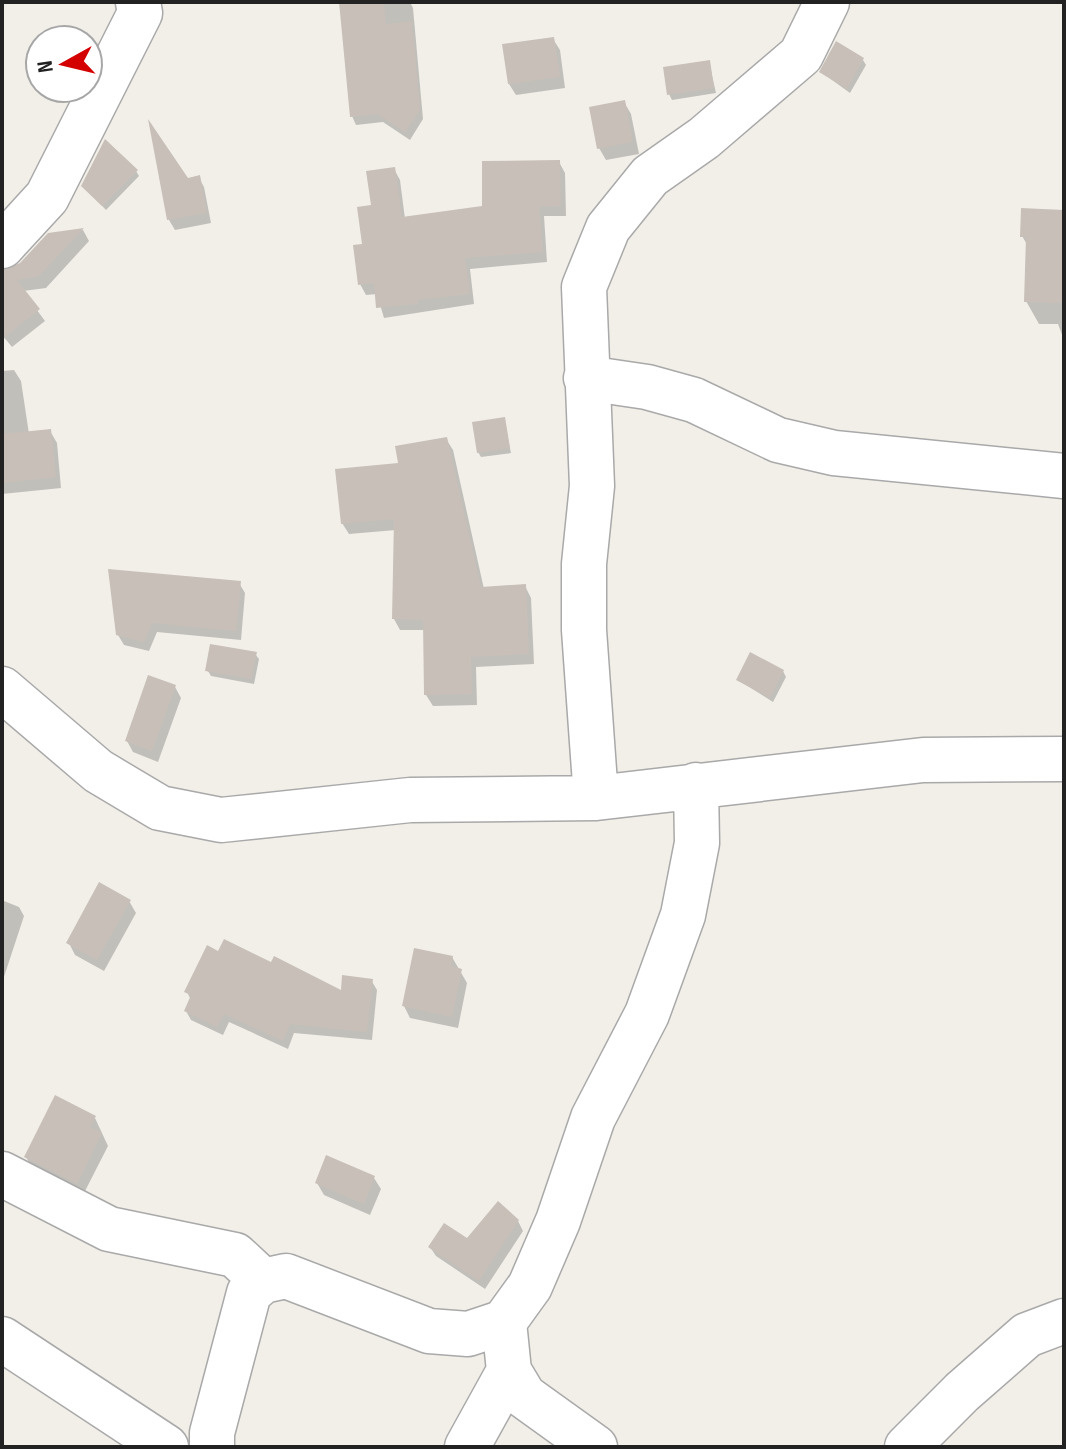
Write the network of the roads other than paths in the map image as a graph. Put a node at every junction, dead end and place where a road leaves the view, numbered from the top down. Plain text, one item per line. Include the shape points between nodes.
1 (138, 2) edge
2 (827, 2) edge
3 (2, 246) edge
4 (586, 378) junction
5 (1064, 476) edge
6 (2, 689) edge
7 (1064, 759) edge
8 (696, 785) junction
9 (596, 798) junction
10 (2, 1174) edge
11 (263, 1281) junction
12 (1064, 1321) edge
13 (504, 1322) junction
14 (2, 1339) edge
15 (509, 1371) junction
16 (166, 1447) edge
17 (212, 1447) edge
18 (467, 1447) edge
19 (595, 1447) edge
20 (907, 1447) edge

1 - 3 street via 140,13 47,197
2 - 4 street via 801,55 704,138 650,176 608,228 584,287
4 - 5 street via 694,400 778,440 834,453
4 - 9 street via 592,486 584,630
6 - 9 street via 98,771 160,808 221,820 410,800
7 - 8 street via 923,760
8 - 9 street
8 - 13 street via 697,843 683,915 647,1014 593,1118 530,1286
10 - 11 street via 109,1229 235,1255
11 - 13 street via 286,1276 429,1331 468,1334
11 - 17 street via 249,1293
12 - 20 street via 1027,1335
13 - 15 street
14 - 16 street
15 - 18 street
15 - 19 street via 524,1396

